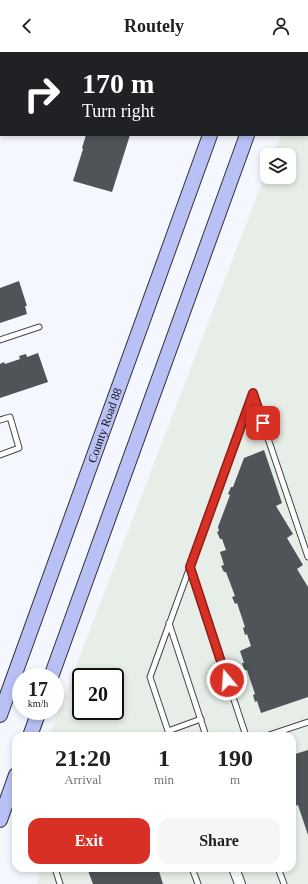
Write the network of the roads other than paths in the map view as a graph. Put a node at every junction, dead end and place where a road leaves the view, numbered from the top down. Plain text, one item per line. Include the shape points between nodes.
1 (210, 136) edge
2 (247, 136) edge
3 (39, 327) dead end
4 (0, 340) edge
5 (0, 420) edge
6 (0, 455) edge
7 (308, 558) edge
8 (190, 567) junction
9 (169, 623) junction
10 (54, 668) edge
11 (0, 715) edge
12 (36, 720) edge
13 (201, 720) junction
14 (308, 722) edge
15 (31, 732) edge
16 (205, 732) edge
17 (245, 732) edge
18 (278, 732) edge
19 (12, 786) edge
20 (0, 820) edge
21 (56, 872) edge
22 (194, 872) edge
23 (236, 872) edge
24 (280, 872) edge
25 (60, 884) edge
26 (198, 884) edge
27 (240, 884) edge
28 (284, 884) edge

1 - 11 main road, County Road 88
2 - 10 main road
3 - 4 lane
5 - 6 lane via 10,417 19,448
7 - 8 lane via 253,393
8 - 9 lane
8 - 17 lane
9 - 13 lane
9 - 13 lane via 150,676 168,731
12 - 15 main road
13 - 16 lane
14 - 18 lane
19 - 20 main road
21 - 25 lane
22 - 26 lane
23 - 27 street
24 - 28 lane

